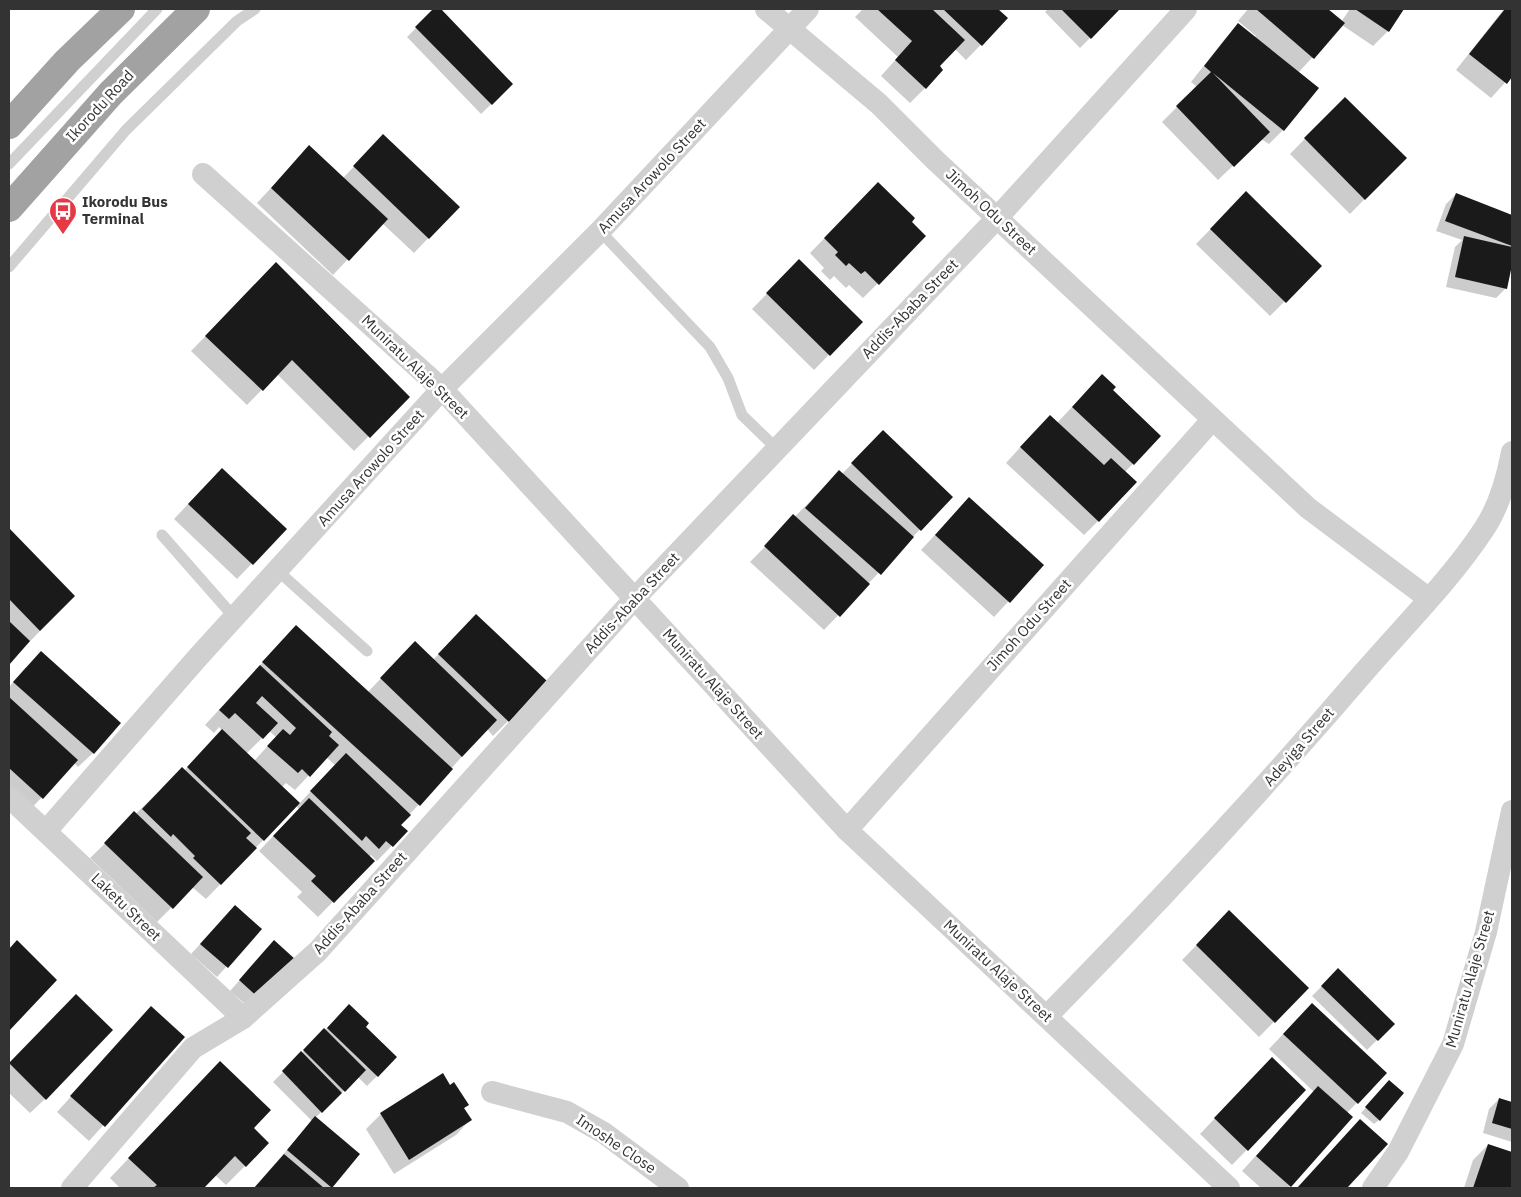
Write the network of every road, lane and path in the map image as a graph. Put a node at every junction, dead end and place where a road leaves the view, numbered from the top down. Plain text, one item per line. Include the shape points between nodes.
1 (121, 9) edge
2 (157, 9) edge
3 (196, 9) edge
4 (255, 9) edge
5 (766, 9) edge
6 (808, 9) edge
7 (1186, 9) edge
8 (791, 29) junction
9 (9, 125) edge
10 (9, 164) edge
11 (203, 174) dead end
12 (9, 208) edge
13 (998, 216) junction
14 (600, 231) junction
15 (9, 267) edge
16 (442, 389) junction
17 (1212, 420) junction
18 (777, 450) junction
19 (1512, 452) edge
20 (162, 535) dead end
21 (278, 571) junction
22 (635, 598) junction
23 (1428, 598) junction
24 (234, 617) junction
25 (367, 650) dead end
26 (9, 797) edge
27 (1512, 811) edge
28 (847, 830) junction
29 (46, 831) junction
30 (1047, 1016) junction
31 (243, 1018) junction
32 (492, 1092) dead end
33 (72, 1188) edge
34 (678, 1188) edge
35 (1229, 1188) edge
36 (1372, 1188) edge

1 - 9 highway via 67,61
2 - 10 lane
3 - 12 highway, Ikorodu Road via 111,93
4 - 15 lane via 237,21 126,130
5 - 8 street, Jimoh Odu Street
6 - 8 street, Amusa Arowolo Street
7 - 13 street, Addis-Ababa Street
8 - 13 street, Jimoh Odu Street via 879,104
8 - 14 street, Amusa Arowolo Street
11 - 16 street, Muniratu Alaje Street
13 - 17 street, Jimoh Odu Street
13 - 18 street, Addis-Ababa Street
14 - 16 street, Amusa Arowolo Street
14 - 18 lane via 710,347 728,378 742,414
16 - 21 street, Amusa Arowolo Street
16 - 22 street, Muniratu Alaje Street
17 - 23 street, Jimoh Odu Street via 1308,508
17 - 28 street, Jimoh Odu Street
18 - 22 street, Addis-Ababa Street
19 - 23 street, Adeyiga Street via 1507,478 1485,528 1459,564
20 - 24 lane
21 - 24 street, Amusa Arowolo Street
21 - 25 lane
22 - 28 street, Muniratu Alaje Street
22 - 31 street, Addis-Ababa Street via 318,951
23 - 30 street, Adeyiga Street via 1285,764 1162,898
24 - 29 street, Amusa Arowolo Street
26 - 29 street, Laketu Street
27 - 36 street, Muniratu Alaje Street via 1486,932 1453,1044 1398,1152
28 - 30 street, Muniratu Alaje Street
29 - 31 street, Laketu Street
30 - 35 street, Muniratu Alaje Street
31 - 33 street, Addis-Ababa Street via 193,1048
32 - 34 street, Imoshe Close via 566,1112 604,1133

